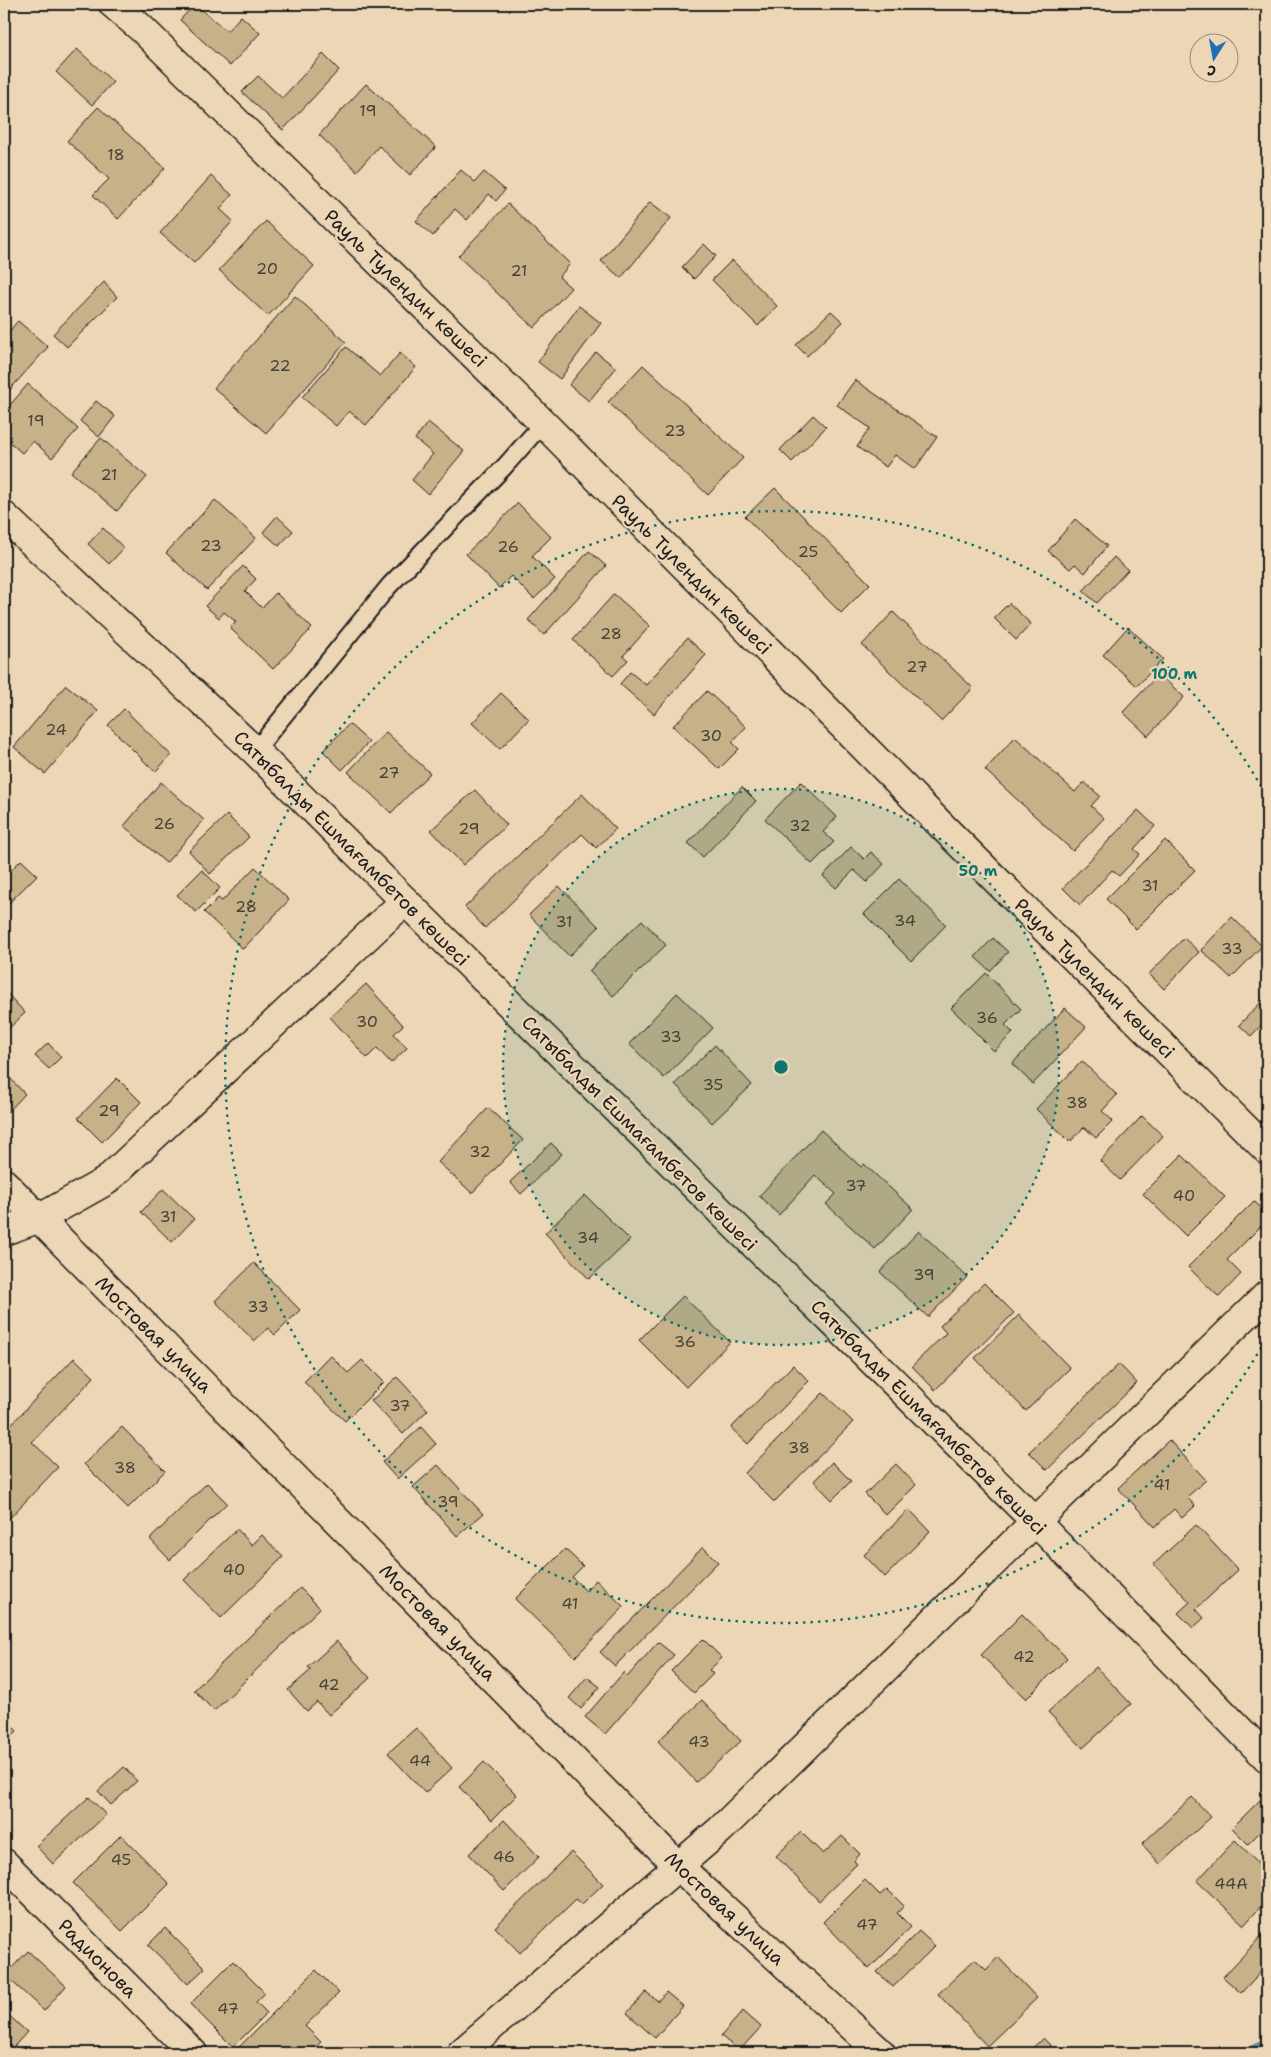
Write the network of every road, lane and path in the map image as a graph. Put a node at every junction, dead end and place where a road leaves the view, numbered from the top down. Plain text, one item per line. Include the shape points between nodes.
1 (113, 4) edge
2 (543, 423) junction
3 (4, 516) edge
4 (255, 751) junction
5 (405, 902) junction
6 (1267, 1150) edge
7 (4, 1183) edge
8 (40, 1218) junction
9 (4, 1231) edge
10 (1267, 1295) edge
11 (1035, 1521) junction
12 (1267, 1758) edge
13 (4, 1863) edge
14 (678, 1866) junction
15 (193, 2053) edge
16 (461, 2053) edge
17 (881, 2053) edge

1 - 2 street, Рауль Тулендин көшесі
2 - 4 lane via 390,586
2 - 6 street, Рауль Тулендин көшесі
3 - 4 street, Сатыбалды Ешмағамбетов көшесі
4 - 5 street, Сатыбалды Ешмағамбетов көшесі
5 - 8 street via 106,1181
5 - 11 street, Сатыбалды Ешмағамбетов көшесі
7 - 8 street, Мостовая улица
8 - 9 street
8 - 14 street, Мостовая улица
10 - 11 street
11 - 12 street, Сатыбалды Ешмағамбетов көшесі
11 - 14 street via 720,1830
13 - 15 street, Радионова
14 - 16 street
14 - 17 street, Мостовая улица

